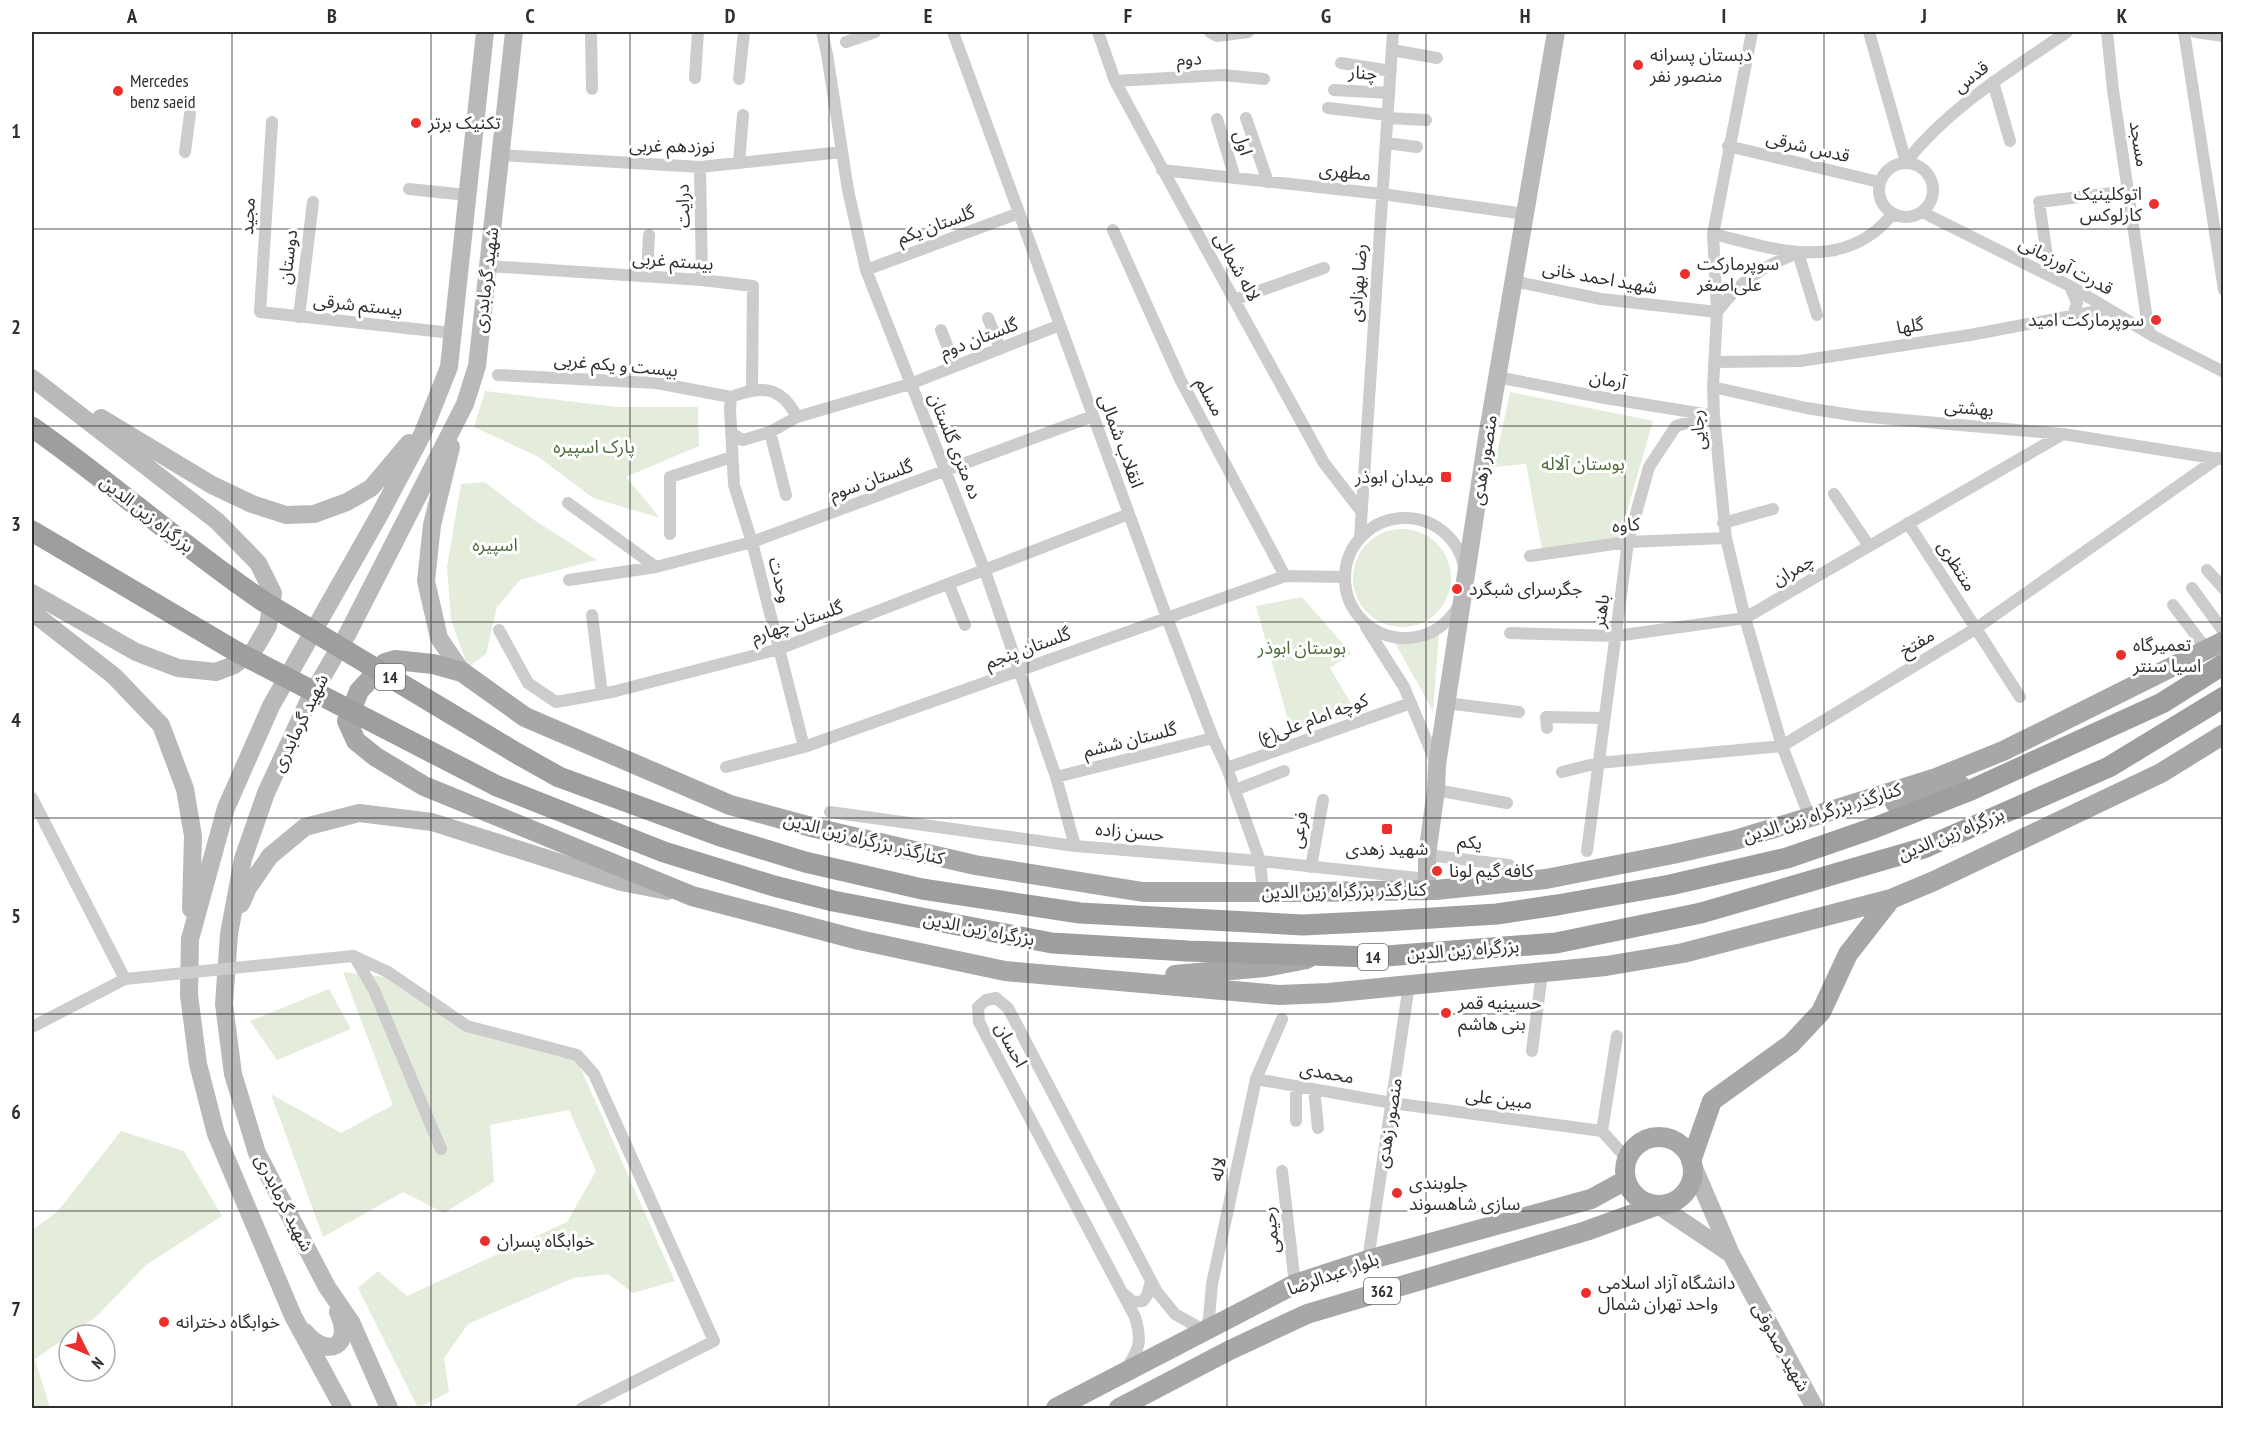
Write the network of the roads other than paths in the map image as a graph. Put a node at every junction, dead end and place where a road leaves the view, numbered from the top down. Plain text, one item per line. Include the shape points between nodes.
1 (485, 32) edge
2 (514, 32) edge
3 (591, 32) edge
4 (698, 32) edge
5 (744, 32) edge
6 (822, 32) edge
7 (875, 32) edge
8 (952, 32) edge
9 (1098, 32) edge
10 (1210, 32) edge
11 (1248, 32) edge
12 (1393, 32) edge
13 (1556, 32) edge
14 (1752, 32) edge
15 (1869, 32) edge
16 (2067, 32) edge
17 (2107, 32) edge
18 (2184, 32) edge
19 (2195, 32) edge
20 (2223, 36) edge
21 (846, 42) dead end
22 (1392, 50) junction
23 (1437, 58) dead end
24 (1341, 63) dead end
25 (1391, 71) junction
26 (695, 78) dead end
27 (739, 79) dead end
28 (1264, 79) dead end
29 (1115, 81) junction
30 (1993, 82) junction
31 (592, 89) dead end
32 (1334, 90) dead end
33 (1389, 93) junction
34 (1328, 108) dead end
35 (190, 114) dead end
36 (743, 115) dead end
37 (1388, 117) junction
38 (1246, 118) dead end
39 (1217, 119) dead end
40 (1426, 120) dead end
41 (272, 122) dead end
42 (2010, 141) dead end
43 (1386, 143) junction
44 (1728, 146) junction
45 (1417, 147) dead end
46 (185, 152) dead end
47 (842, 152) junction
48 (501, 155) junction
49 (1906, 162) junction
50 (739, 163) junction
51 (700, 167) junction
52 (1162, 170) junction
53 (1235, 178) junction
54 (1268, 182) junction
55 (1879, 182) junction
56 (409, 189) dead end
57 (2128, 191) junction
58 (1382, 194) junction
59 (467, 195) junction
60 (313, 202) dead end
61 (1922, 212) junction
62 (1019, 213) junction
63 (1525, 214) junction
64 (1893, 214) junction
65 (1113, 230) dead end
66 (1713, 234) junction
67 (649, 235) dead end
68 (1798, 253) junction
69 (488, 266) junction
70 (1324, 268) dead end
71 (866, 270) junction
72 (647, 276) junction
73 (2050, 276) junction
74 (702, 280) junction
75 (1513, 281) junction
76 (2070, 286) junction
77 (2223, 290) edge
78 (1234, 300) junction
79 (2108, 309) junction
80 (260, 312) joint
81 (1717, 312) junction
82 (1817, 315) dead end
83 (299, 316) junction
84 (2073, 316) junction
85 (988, 318) dead end
86 (1060, 325) junction
87 (941, 330) dead end
88 (452, 333) junction
89 (2149, 333) junction
90 (1000, 349) junction
91 (1715, 362) junction
92 (955, 366) junction
93 (449, 367) junction
94 (2223, 372) edge
95 (498, 375) dead end
96 (32, 377) edge
97 (1497, 377) junction
98 (910, 384) junction
99 (1713, 387) junction
100 (752, 389) junction
101 (731, 398) junction
102 (1714, 415) junction
103 (1093, 416) junction
104 (458, 417) junction
105 (797, 417) junction
106 (32, 428) edge
107 (770, 432) junction
108 (731, 433) junction
109 (2063, 434) junction
110 (732, 457) junction
111 (2220, 459) edge
112 (947, 472) junction
113 (1834, 494) dead end
114 (786, 495) dead end
115 (568, 503) dead end
116 (1773, 509) dead end
117 (1361, 511) junction
118 (1129, 514) junction
119 (1723, 523) junction
120 (1908, 523) junction
121 (32, 531) edge
122 (670, 534) dead end
123 (1360, 538) junction
124 (1726, 538) junction
125 (752, 542) junction
126 (1628, 542) junction
127 (1869, 546) junction
128 (1530, 556) dead end
129 (656, 567) junction
130 (2207, 570) dead end
131 (985, 571) junction
132 (1286, 576) junction
133 (1345, 577) junction
134 (569, 580) dead end
135 (1465, 583) junction
136 (949, 585) junction
137 (2192, 588) dead end
138 (2223, 590) edge
139 (32, 593) edge
140 (2173, 605) dead end
141 (32, 612) edge
142 (592, 615) dead end
143 (1167, 618) junction
144 (1745, 618) junction
145 (1362, 621) junction
146 (965, 625) dead end
147 (1975, 629) junction
148 (499, 630) dead end
149 (2223, 632) edge
150 (1510, 633) dead end
151 (1616, 636) junction
152 (2215, 645) edge
153 (779, 650) junction
154 (2223, 664) edge
155 (1020, 671) junction
156 (462, 672) junction
157 (602, 694) junction
158 (2020, 697) dead end
159 (2223, 698) edge
160 (1446, 702) junction
161 (1411, 703) junction
162 (1520, 712) dead end
163 (1604, 718) junction
164 (1547, 728) dead end
165 (2223, 734) edge
166 (1213, 738) junction
167 (1782, 746) junction
168 (804, 747) junction
169 (2036, 760) junction
170 (1598, 763) junction
171 (1437, 765) junction
172 (726, 767) dead end
173 (1227, 768) junction
174 (1284, 771) dead end
175 (1562, 772) dead end
176 (1056, 777) junction
177 (1235, 790) junction
178 (1436, 790) junction
179 (32, 798) edge
180 (1323, 800) dead end
181 (1507, 803) dead end
182 (830, 812) dead end
183 (1810, 818) junction
184 (1735, 840) junction
185 (1075, 846) junction
186 (1587, 851) dead end
187 (1426, 855) junction
188 (1260, 861) junction
189 (1509, 865) dead end
190 (1311, 867) junction
191 (1427, 884) junction
192 (1263, 892) junction
193 (692, 896) junction
194 (1891, 899) junction
195 (229, 934) junction
196 (190, 939) junction
197 (353, 956) junction
198 (1325, 956) junction
199 (1542, 973) junction
200 (1070, 976) junction
201 (125, 979) junction
202 (1409, 985) junction
203 (1282, 1019) dead end
204 (32, 1027) edge
205 (1617, 1036) dead end
206 (1532, 1050) dead end
207 (1256, 1079) junction
208 (1296, 1086) junction
209 (1314, 1089) junction
210 (1392, 1103) junction
211 (1296, 1121) dead end
212 (1318, 1128) dead end
213 (1602, 1131) junction
214 (441, 1149) dead end
215 (1627, 1159) junction
216 (1691, 1161) junction
217 (1282, 1172) dead end
218 (1626, 1180) junction
219 (1581, 1202) junction
220 (1658, 1205) junction
221 (1586, 1231) junction
222 (1731, 1254) junction
223 (1368, 1260) junction
224 (1151, 1282) junction
225 (1295, 1284) junction
226 (327, 1287) junction
227 (1123, 1294) junction
228 (293, 1316) junction
229 (1205, 1331) junction
230 (1123, 1374) junction
231 (343, 1408) edge
232 (390, 1408) edge
233 (582, 1408) edge
234 (1056, 1408) edge
235 (1119, 1408) edge
236 (1815, 1408) edge

1 - 59 main road, شهید گرمابدری
2 - 48 main road, شهید گرمابدری
3 - 31 street
4 - 26 street
5 - 27 street
6 - 47 street, ده متری گلستان
7 - 21 street
8 - 62 street, انقلاب شمالی
9 - 29 street, لاله شمالی
10 - 11 street via 1217,36
12 - 22 street, رضا بهزادی
13 - 63 main road, منصور زهدی
14 - 44 street, رجایی
15 - 49 street
16 - 30 street, قدس
17 - 57 street, مسجد
18 - 77 street
19 - 20 street
22 - 23 street
22 - 25 street, رضا بهزادی
24 - 25 street
25 - 33 street, رضا بهزادی
28 - 29 street, دوم via 1223,75
29 - 52 street, لاله شمالی
30 - 42 street
30 - 49 street, قدس via 1949,116
32 - 33 street, چنار
33 - 37 street, رضا بهزادی
34 - 37 street
35 - 46 street
36 - 50 street
37 - 40 street
37 - 43 street, رضا بهزادی
38 - 54 street
39 - 53 street, اول
41 - 80 street, مجید
43 - 45 street
43 - 58 street, رضا بهزادی
44 - 55 street, قدس شرقی
44 - 66 street, رجایی
47 - 50 street, نوزدهم غربی
47 - 71 street, ده متری گلستان
48 - 51 street, نوزدهم غربی
48 - 69 main road, شهید گرمابدری
49 - 55 street via 1889,168
49 - 61 street via 1922,168 1932,182 1932,199
50 - 51 street, نوزدهم غربی
51 - 74 street, درایت
52 - 53 street, مطهری
52 - 78 street, لاله شمالی
53 - 54 street, مطهری
54 - 58 street, مطهری
55 - 64 street via 1880,201
56 - 59 street
57 - 73 street via 2040,205
57 - 89 street, مسجد
58 - 63 street, مطهری
58 - 117 street, رضا بهزادی
59 - 88 main road, شهید گرمابدری
60 - 83 street, دوستان
61 - 64 street via 1907,217
61 - 73 street, قدرت آورزمانی
62 - 71 street, گلستان یکم
62 - 86 street, انقلاب شمالی
63 - 75 main road, منصور زهدی
64 - 68 street via 1873,234 1849,246
65 - 132 street, مسلم via 1180,379
66 - 68 street
66 - 81 street, رجایی
67 - 72 street
68 - 81 street via 1768,264 1746,280
68 - 82 street
69 - 72 street, بیستم غربی
69 - 104 main road, شهید گرمابدری via 477,366
70 - 78 street
71 - 98 street, ده متری گلستان
72 - 74 street, بیستم غربی
73 - 76 street, قدرت آورزمانی
74 - 100 street, بیستم غربی via 753,286
75 - 81 street, شهید احمد خانی via 1601,299
75 - 97 main road, منصور زهدی
76 - 79 street, قدرت آورزمانی
76 - 84 street via 2077,303
78 - 117 street, لاله شمالی via 1324,463
79 - 84 street, گلها
79 - 89 street, قدرت آورزمانی
80 - 83 street, بیستم شرقی
81 - 91 street, رجایی
83 - 88 street, بیستم شرقی
84 - 91 street, گلها via 1800,361
85 - 90 street
86 - 90 street, گلستان دوم
86 - 103 street, انقلاب شمالی
87 - 92 street
88 - 93 main road, شهید گرمابدری
89 - 94 street, قدرت آورزمانی
90 - 92 street, گلستان دوم
91 - 99 street, رجایی
92 - 98 street, گلستان دوم
93 - 96 main road via 411,441 371,488 314,514 286,515 212,485
93 - 196 main road, شهید گرمابدری via 422,435 271,706 226,808
95 - 101 street, بیست و یکم غربی via 657,383
96 - 139 main road via 217,520 258,563 273,593 268,626 254,650 216,672 178,668 136,652
97 - 102 street, آرمان
97 - 135 main road, منصور زهدی
98 - 105 street
98 - 112 street, ده متری گلستان
99 - 102 street, رجایی
99 - 109 street, بهشتی via 1858,416
100 - 101 street
100 - 105 street via 776,392
101 - 108 street, وحدت
102 - 119 street, رجایی
102 - 126 street, باهنر via 1676,426 1649,467
103 - 112 street, گلستان سوم
103 - 118 street, انقلاب شمالی
104 - 156 main road via 432,525 426,581 440,638
104 - 195 main road, شهید گرمابدری via 348,633 310,698 266,793 243,859
105 - 107 street
106 - 169 highway, بزرگراه زین الدین / 14, bridge via 263,601 559,777 720,836 805,862 922,889 1080,913 1303,925 1497,914 1670,885 1787,858 1885,824
107 - 108 street via 743,440
107 - 114 street
108 - 110 street, وحدت
109 - 111 street, بهشتی
109 - 120 street, چمران
110 - 122 street via 669,477
110 - 125 street, وحدت via 734,485
111 - 147 street, مفتخ
112 - 125 street, گلستان سوم
112 - 131 street, ده متری گلستان
113 - 127 street
115 - 129 street
116 - 119 street
117 - 123 street, رضا بهزادی
118 - 131 street, گلستان چهارم
118 - 143 street, انقلاب شمالی
119 - 124 street, رجایی
120 - 127 street, چمران
120 - 147 street, منتظری
121 - 198 highway, بزرگراه زین الدین / 14, bridge via 237,652 497,786 664,852 833,901 1052,943
123 - 133 street via 1349,556
123 - 135 street via 1387,520 1403,517 1434,524 1448,534 1456,547
124 - 126 street, کاوه
124 - 144 street, رجایی
125 - 129 street, گلستان سوم
125 - 153 street, وحدت
126 - 128 street, کاوه
126 - 151 street, باهنر
127 - 144 street, چمران
129 - 134 street, گلستان سوم
130 - 138 street
131 - 136 street, گلستان چهارم
131 - 155 street, ده متری گلستان
132 - 133 street, گلستان پنجم
132 - 143 street, گلستان پنجم
133 - 145 street via 1347,593
135 - 145 street via 1461,597 1434,631 1404,638 1389,636
135 - 160 main road, منصور زهدی
136 - 146 street
136 - 153 street, گلستان چهارم
137 - 149 street
140 - 152 street
141 - 196 main road via 114,676 161,725 185,789 194,836
142 - 157 street
143 - 155 street, گلستان پنجم
143 - 166 street, انقلاب شمالی
144 - 151 street, چمران
144 - 167 street, رجایی
145 - 161 street
147 - 158 street, منتظری
147 - 167 street, مفتخ
148 - 157 street, گلستان چهارم via 528,683 556,702
150 - 151 street, چمران
151 - 163 street, باهنر
152 - 183 main road, کنارگذر بزرگراه زین الدین via 2003,751 1936,778
153 - 157 street, گلستان چهارم
153 - 168 street, وحدت
154 - 169 highway, بزرگراه زین الدین / 14 via 2162,703
155 - 168 street, گلستان پنجم
155 - 176 street, ده متری گلستان
156 - 192 main road, کنارگذر بزرگراه زین الدین via 525,717 575,740 730,804 815,828 975,866 1143,892
156 - 193 main road via 433,664 395,660 385,663 359,690 353,704 347,721 356,741 423,786
159 - 198 highway, بزرگراه زین الدین / 14 via 2109,767 1924,848 1701,914 1556,943 1373,957
160 - 162 street
160 - 171 main road, منصور زهدی
161 - 171 street
161 - 173 street, کوچه امام علی(ع)
163 - 164 street via 1546,717
163 - 170 street, باهنر
165 - 194 main road via 2151,778
166 - 173 street, انقلاب شمالی
166 - 176 street, گلستان ششم
167 - 170 street, مفتخ
167 - 183 street, رجایی
168 - 172 street, گلستان پنجم
169 - 184 main road via 1927,796
170 - 175 street, مفتخ
170 - 186 street, باهنر
171 - 178 main road, منصور زهدی
173 - 177 street, انقلاب شمالی
174 - 177 street
176 - 185 street, ده متری گلستان
177 - 188 street, انقلاب شمالی
178 - 181 street
178 - 187 main road, منصور زهدی
179 - 201 street
180 - 190 street, فرعی
182 - 185 street, حسن زاده
183 - 184 main road, کنارگذر بزرگراه زین الدین
184 - 191 main road, کنارگذر بزرگراه زین الدین via 1546,879
185 - 188 street, حسن زاده
187 - 189 street, یکم
187 - 191 main road, منصور زهدی
188 - 190 street, حسن زاده
188 - 192 street, انقلاب شمالی
190 - 191 street, حسن زاده
191 - 192 main road, کنارگذر بزرگراه زین الدین
193 - 195 main road via 621,882 432,822 359,813 305,827 270,856 248,888
193 - 200 main road via 859,940 1005,971
194 - 199 main road via 1683,953
194 - 216 main road via 1848,954 1821,1012 1791,1044 1712,1101
195 - 226 main road, شهید گرمابدری via 224,1004 233,1074 257,1153
196 - 228 main road, شهید گرمابدری via 189,995 198,1064 216,1134
197 - 201 street, bridge
197 - 214 street via 374,990
197 - 233 street via 388,972 467,1026 577,1055 594,1074 714,1341
198 - 200 main road via 1196,975
199 - 202 main road
199 - 206 street
200 - 202 main road via 1279,995
201 - 204 street
202 - 210 street, منصور زهدی
203 - 207 street, لاله
205 - 213 street
207 - 208 street, محمدی
207 - 229 street, لاله
208 - 209 street, محمدی
208 - 211 street
209 - 210 street, محمدی
209 - 212 street
210 - 213 street, مبین علی
210 - 223 street, منصور زهدی
213 - 215 street
215 - 216 main road via 1640,1143 1660,1137 1680,1144
215 - 218 main road
216 - 220 main road via 1693,1172 1686,1192 1668,1204
216 - 222 main road, شهید صدوقی
217 - 225 street, رحیمی
218 - 219 main road, بلوار عبدالرضا / 362
218 - 220 main road via 1638,1198
219 - 221 main road via 1591,1213
219 - 223 main road, بلوار عبدالرضا / 362
220 - 221 main road, بلوار عبدالرضا / 362
220 - 222 main road
221 - 235 main road, بلوار عبدالرضا / 362 via 1307,1314
222 - 236 main road, شهید صدوقی
223 - 225 main road, بلوار عبدالرضا / 362
224 - 227 street via 1143,1301 1133,1302
224 - 227 street, احسان via 1008,1008 996,998 986,1000 978,1007 979,1022
224 - 229 street, احسان via 1175,1314
225 - 229 main road, بلوار عبدالرضا / 362
226 - 228 main road via 344,1324 340,1343 322,1347
226 - 232 main road, شهید گرمابدری via 351,1322
227 - 230 street, احسان via 1141,1335 1137,1352
228 - 231 main road, شهید گرمابدری
229 - 230 main road, بلوار عبدالرضا / 362
230 - 234 main road, بلوار عبدالرضا / 362

